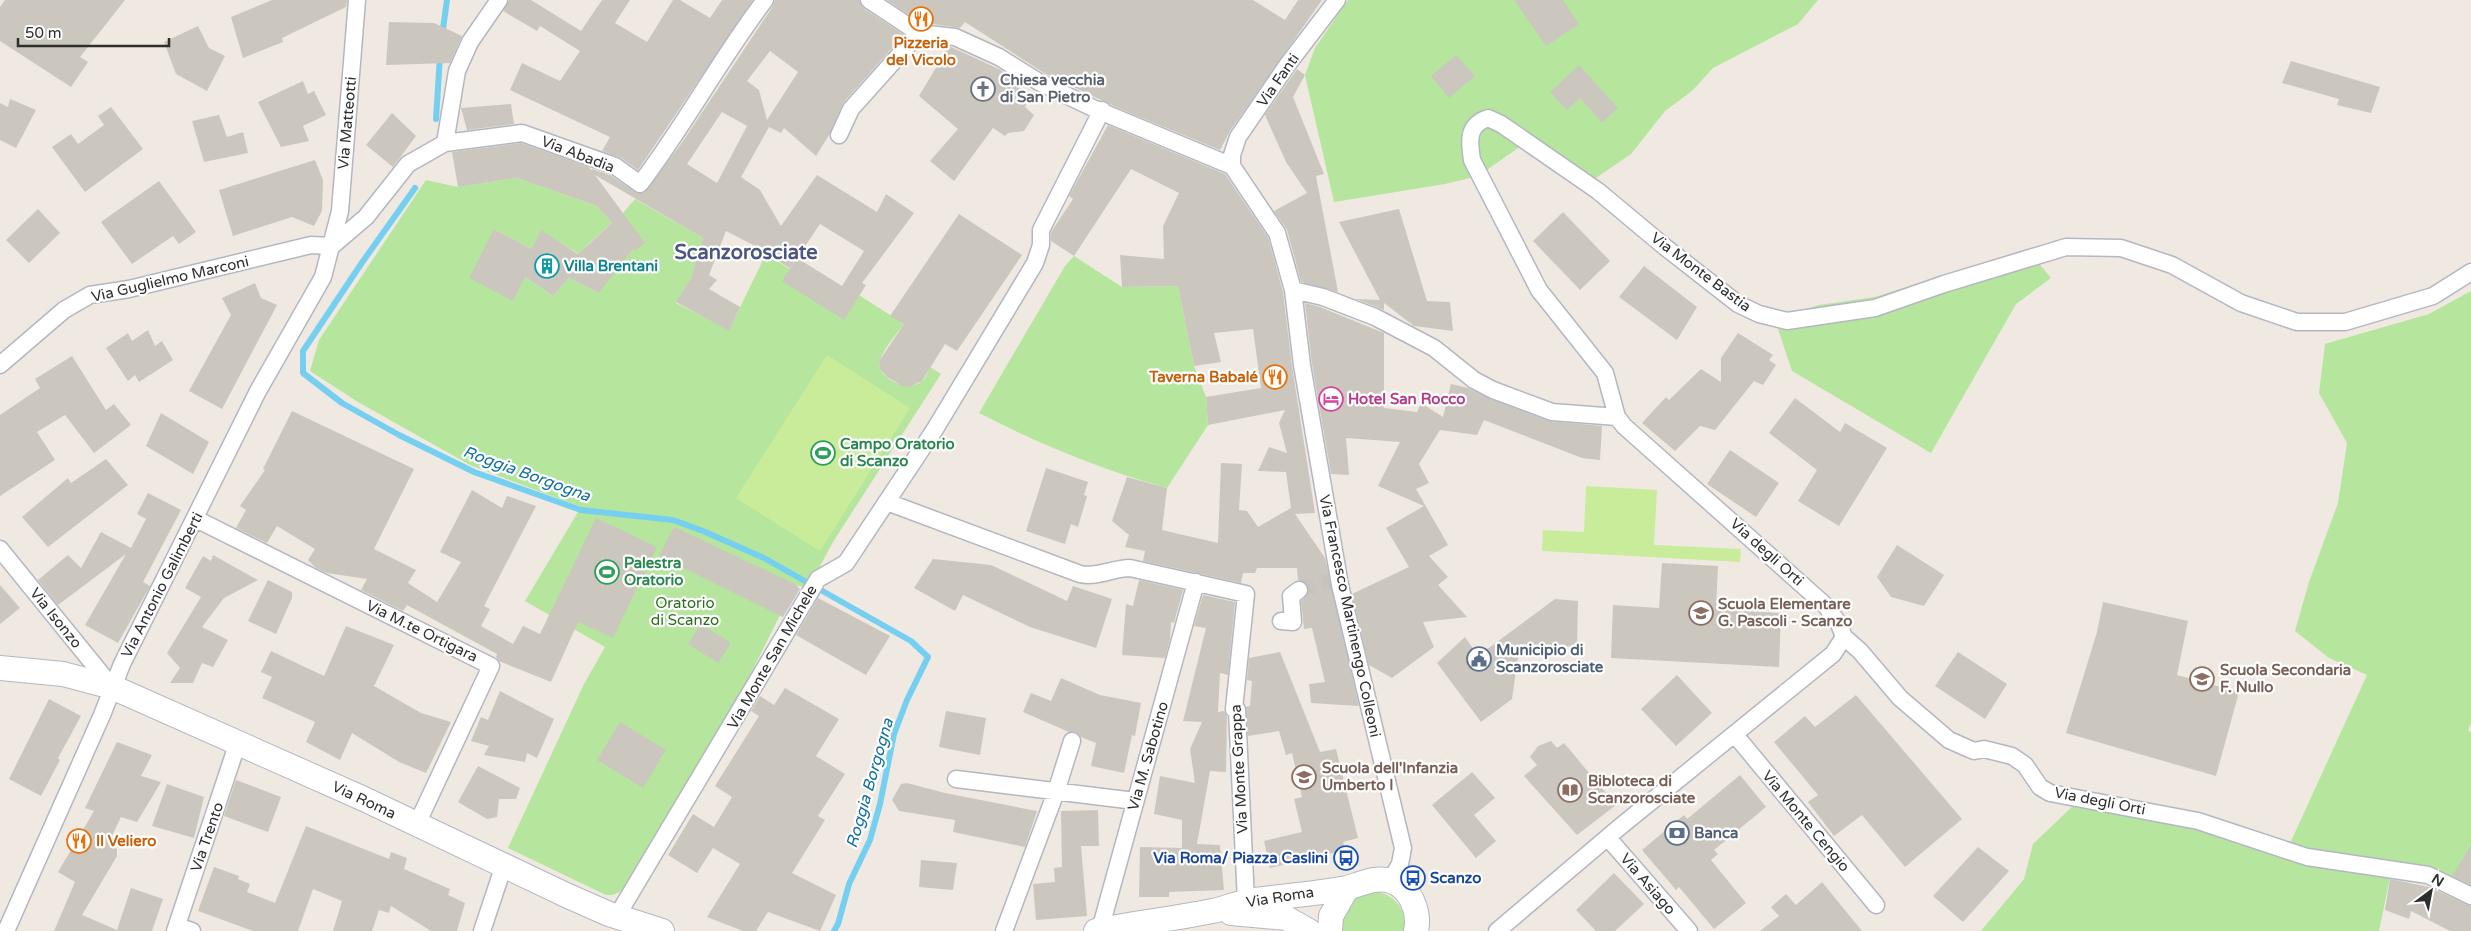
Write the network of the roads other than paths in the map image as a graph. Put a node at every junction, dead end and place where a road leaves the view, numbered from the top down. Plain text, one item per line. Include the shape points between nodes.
1 (357, 0) edge
2 (499, 0) edge
3 (765, 0) edge
4 (869, 0) edge
5 (1337, 0) edge
6 (919, 33) junction
7 (1102, 110) junction
8 (839, 135) dead end
9 (445, 143) junction
10 (1232, 166) junction
11 (332, 246) junction
12 (2471, 272) edge
13 (1293, 290) junction
14 (0, 365) edge
15 (1617, 417) junction
16 (887, 502) junction
17 (196, 519) junction
18 (0, 549) edge
19 (1196, 582) junction
20 (1299, 590) dead end
21 (1281, 621) dead end
22 (1844, 637) junction
23 (0, 668) edge
24 (112, 687) junction
25 (1736, 736) junction
26 (1072, 741) dead end
27 (238, 742) junction
28 (956, 779) dead end
29 (1056, 792) junction
30 (1135, 801) junction
31 (416, 824) junction
32 (1608, 838) junction
33 (504, 865) junction
34 (1390, 880) junction
35 (1347, 888) junction
36 (2471, 896) edge
37 (1246, 902) junction
38 (1876, 906) dead end
39 (1214, 911) junction
40 (617, 916) junction
41 (1421, 927) edge
42 (181, 929) edge
43 (6, 931) edge
44 (482, 931) edge
45 (662, 931) edge
46 (1004, 931) edge
47 (1098, 931) edge
48 (1309, 931) edge
49 (1330, 931) edge
50 (1497, 931) edge
51 (1689, 931) edge

1 - 11 street, Via Matteotti via 340,211
2 - 9 street via 470,42 457,71
3 - 9 street, Via Abadia via 640,184 614,166 522,133
4 - 6 street
5 - 10 street, Via Fanti via 1238,137
6 - 7 street via 955,38
6 - 8 street via 851,109
7 - 10 street
7 - 16 street, Via Monte San Michele via 1040,230 1041,245 1035,263 974,367
9 - 11 street, Via Abadia via 408,164 366,217
10 - 13 street, Via Francesco Martinengo Colleoni via 1277,233
11 - 14 street, Via Guglielmo Marconi via 311,245 187,276 90,295 64,310
11 - 17 street, Via Antonio Galimberti via 323,277 258,391
12 - 15 street, Via Monte Bastia via 2433,296 2345,322 2297,322 2240,304 2172,265 2121,248 2066,247 1875,308 1787,321 1759,314 1738,304 1572,172 1501,124 1488,118 1478,121 1472,129 1472,160 1539,290 1605,373
13 - 15 street via 1323,297 1375,317 1434,348 1474,380 1493,390 1552,412
13 - 34 street, Via Francesco Martinengo Colleoni via 1335,583 1362,676 1403,848 1400,864
15 - 22 street, Via degli Orti via 1826,606
16 - 19 street, Via Monte Grappa via 1080,574 1092,576 1130,568
16 - 40 street, Via Monte San Michele via 846,563 815,585
17 - 24 street, Via Antonio Galimberti
17 - 31 street, Via M.te Ortigara via 491,666
18 - 24 street, Via Isonzo
19 - 30 street, Via M. Sabotino
19 - 37 street, Via Monte Grappa via 1246,594 1234,709 1237,710
20 - 21 street via 1291,596 1293,622
22 - 25 street via 1833,654
22 - 36 street, Via degli Orti via 1900,698 1949,740 1974,751 1984,749 2012,756 2025,764 2040,787 2050,793 2198,821 2307,857 2428,875
23 - 24 street, Via Roma via 63,674
24 - 27 street, Via Roma
24 - 43 street, Via Antonio Galimberti
25 - 32 street
25 - 38 street, Via Monte Cengio
26 - 29 street
27 - 31 street, Via Roma
27 - 42 street, Via Trento
28 - 29 street
29 - 30 street
29 - 46 street
30 - 47 street, Via M. Sabotino
31 - 33 street, Via Roma
32 - 50 street
32 - 51 street, Via Asiago
33 - 40 street, Via Roma
33 - 44 street
34 - 35 street, Via Roma via 1374,880
34 - 41 street via 1402,887 1412,899
35 - 37 street, Via Roma
35 - 49 street via 1332,916
37 - 39 street, Via Roma
39 - 47 street, Via Roma
39 - 48 street, Via Roma via 1286,918
40 - 45 street, Via Roma

